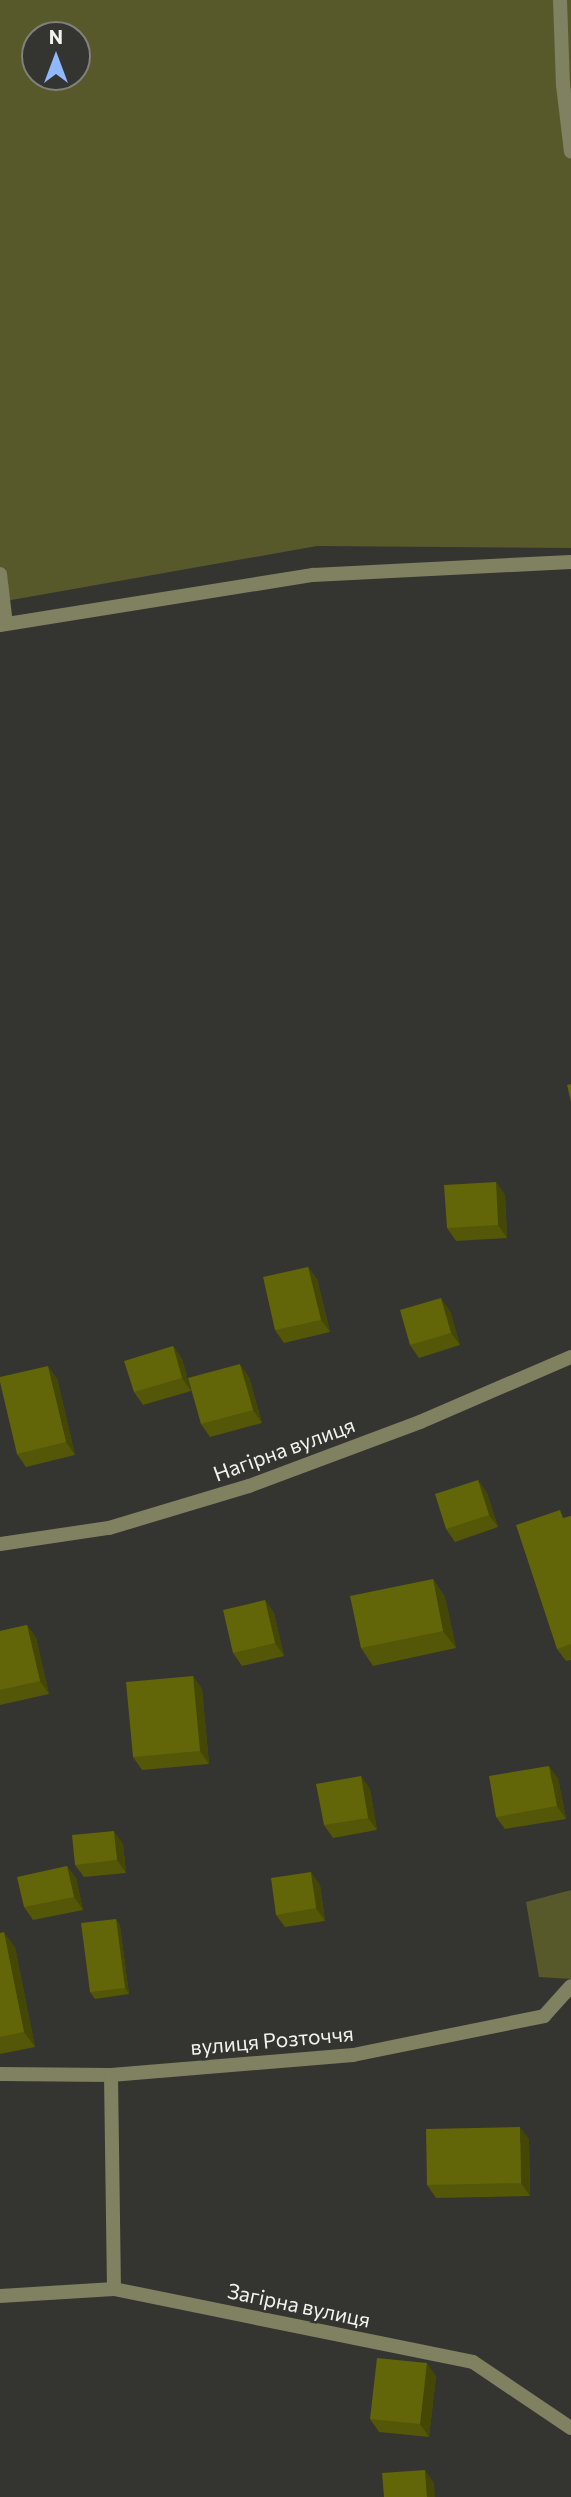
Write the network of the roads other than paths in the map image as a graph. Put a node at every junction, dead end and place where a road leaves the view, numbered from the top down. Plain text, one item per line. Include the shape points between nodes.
1 (560, 0) edge
2 (571, 152) edge
3 (571, 562) edge
4 (0, 574) edge
5 (3, 624) edge
6 (571, 1357) edge
7 (0, 1544) edge
8 (571, 1986) edge
9 (0, 2074) edge
10 (111, 2075) junction
11 (114, 2289) junction
12 (0, 2296) edge
13 (571, 2428) edge

1 - 2 street
3 - 5 street via 313,575
4 - 5 street
6 - 7 street, Нагірна вулиця via 420,1422 249,1486 109,1528
8 - 10 street, вулиця Розточчя via 544,2016 353,2055
9 - 10 street, вулиця Розточчя
10 - 11 street
11 - 12 street, Загірна вулиця
11 - 13 street, Загірна вулиця via 473,2362

